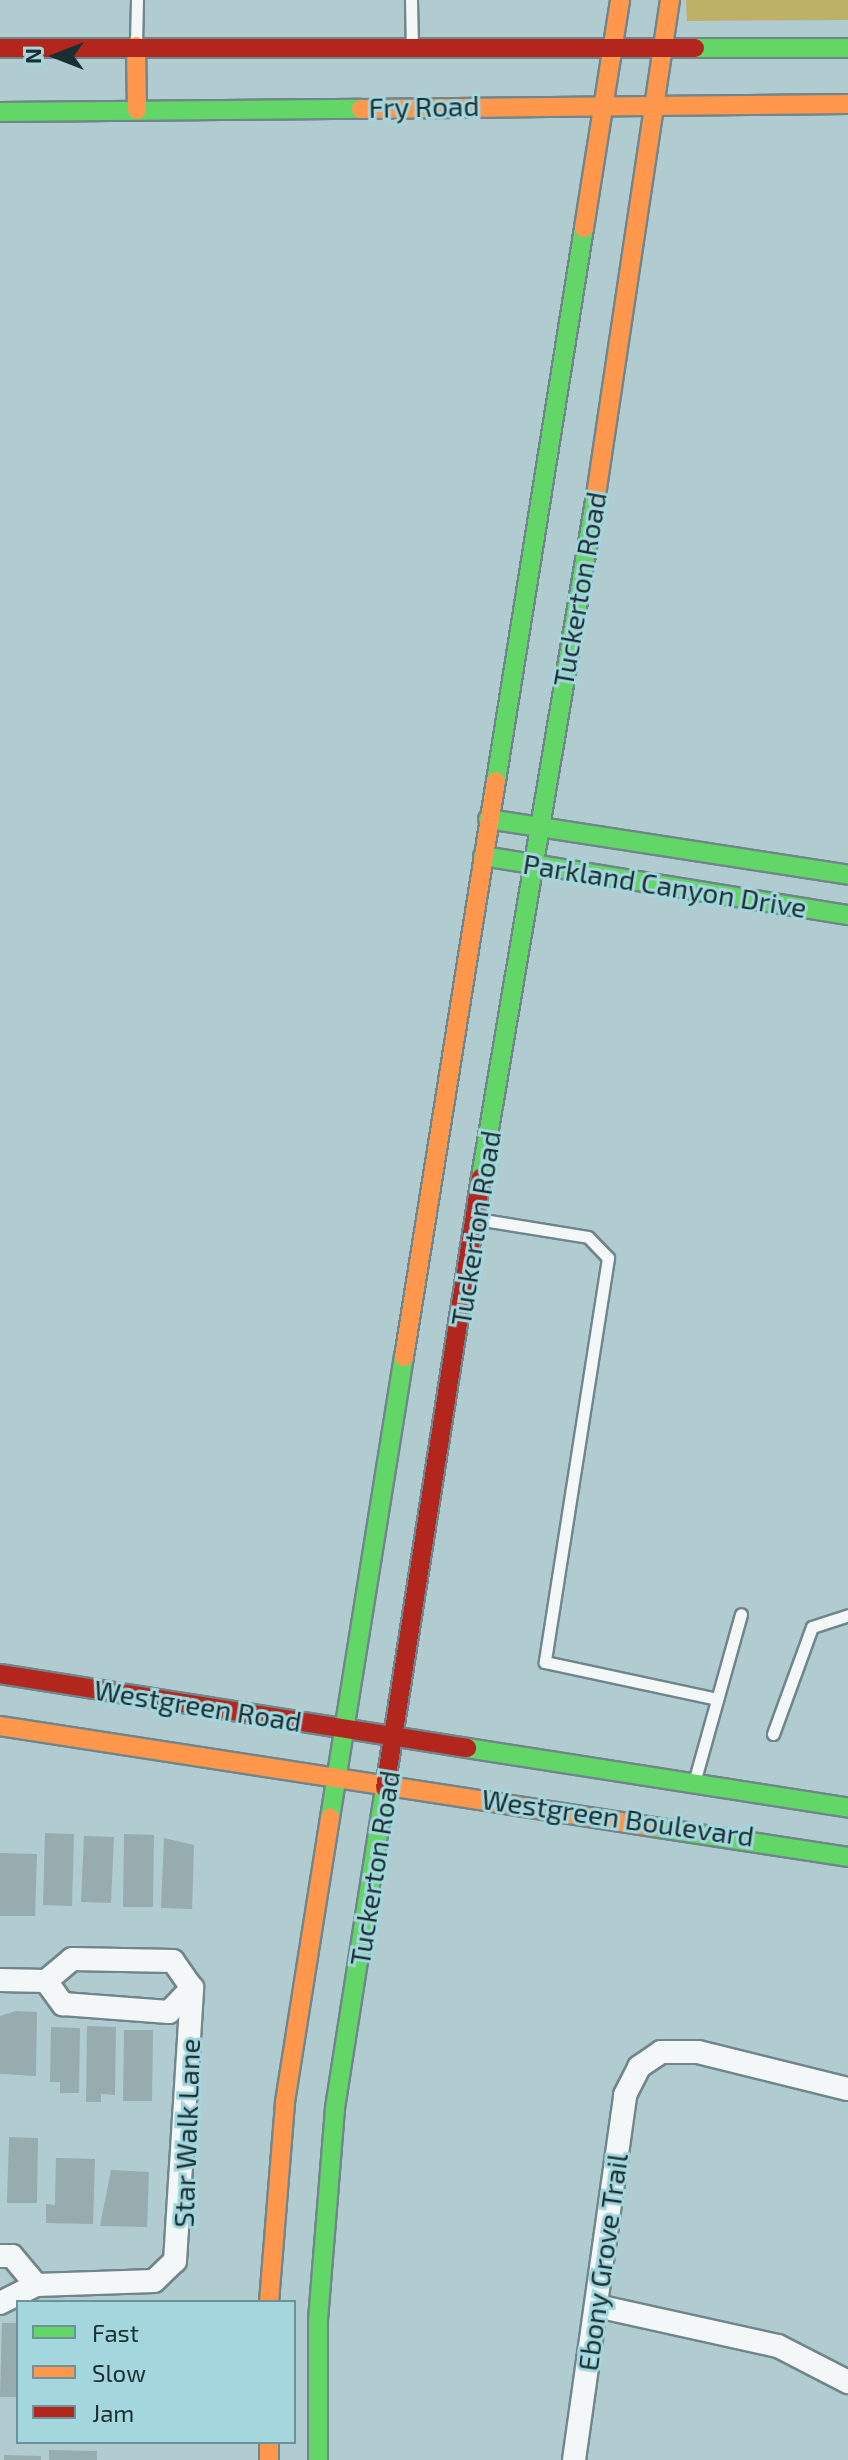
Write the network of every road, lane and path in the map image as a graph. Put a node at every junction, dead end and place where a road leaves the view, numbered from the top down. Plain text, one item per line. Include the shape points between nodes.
1 (137, 0) edge
2 (411, 0) edge
3 (620, 0) edge
4 (670, 0) edge
5 (136, 46) junction
6 (412, 47) junction
7 (612, 47) junction
8 (0, 48) edge
9 (663, 48) junction
10 (848, 48) edge
11 (602, 104) junction
12 (848, 104) edge
13 (656, 105) junction
14 (137, 110) junction
15 (0, 112) edge
16 (488, 819) junction
17 (536, 826) junction
18 (483, 856) junction
19 (530, 863) junction
20 (848, 875) edge
21 (848, 915) edge
22 (477, 1219) junction
23 (741, 1614) dead end
24 (848, 1615) edge
25 (0, 1674) edge
26 (717, 1699) junction
27 (0, 1726) edge
28 (349, 1729) junction
29 (773, 1734) dead end
30 (395, 1735) junction
31 (343, 1774) junction
32 (695, 1779) junction
33 (388, 1783) junction
34 (848, 1808) edge
35 (848, 1857) edge
36 (0, 1980) edge
37 (46, 1981) junction
38 (192, 1988) junction
39 (848, 2089) edge
40 (0, 2256) edge
41 (36, 2285) junction
42 (269, 2300) edge
43 (0, 2303) edge
44 (597, 2306) junction
45 (848, 2382) edge
46 (318, 2460) edge
47 (574, 2460) edge

1 - 5 lane
2 - 6 lane
3 - 7 main road, Tuckerton Road
4 - 9 main road, Tuckerton Road
5 - 6 main road, Fry Road
5 - 8 main road, Fry Road
5 - 14 main road
6 - 7 main road, Fry Road
7 - 9 main road, Fry Road
7 - 11 main road, Tuckerton Road
9 - 10 main road, Fry Road
9 - 13 main road, Tuckerton Road
11 - 13 main road, Fry Road
11 - 14 main road, Fry Road
11 - 16 main road, Tuckerton Road
12 - 13 main road, Fry Road
13 - 17 main road, Tuckerton Road via 605,447
14 - 15 main road, Fry Road
16 - 17 main road, Parkland Canyon Drive
16 - 18 main road, Tuckerton Road
17 - 19 main road, Tuckerton Road
17 - 20 main road, Parkland Canyon Drive
18 - 19 main road, Parkland Canyon Drive
18 - 28 main road, Tuckerton Road
19 - 21 main road, Parkland Canyon Drive
19 - 22 main road, Tuckerton Road
22 - 26 lane via 588,1237 608,1258 545,1662
22 - 30 main road, Tuckerton Road
23 - 26 lane
24 - 29 lane via 812,1627
25 - 28 main road, Westgreen Road
26 - 32 lane
27 - 31 main road, Westgreen Road
28 - 30 main road, Westgreen Road
28 - 31 main road, Tuckerton Road
30 - 32 main road, Westgreen Boulevard
30 - 33 main road, Tuckerton Road
31 - 33 main road, Westgreen Road
31 - 42 main road, Tuckerton Road via 285,2102
32 - 34 main road, Westgreen Boulevard
33 - 35 main road, Westgreen Boulevard
33 - 46 main road, Tuckerton Road via 335,2108 318,2320
36 - 37 street
37 - 38 street via 72,1959 173,1961
37 - 38 street via 63,2004 169,2012
38 - 41 street, Star Walk Lane via 182,2242 166,2273 139,2284
39 - 44 street, Ebony Grove Trail via 698,2052 661,2052 639,2067 625,2095
40 - 41 street via 12,2256
41 - 43 street
44 - 45 street via 778,2346
44 - 47 street, Ebony Grove Trail

